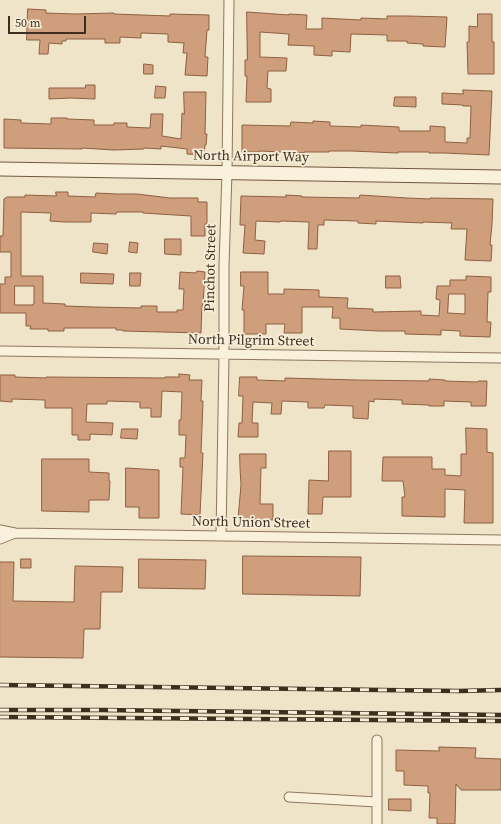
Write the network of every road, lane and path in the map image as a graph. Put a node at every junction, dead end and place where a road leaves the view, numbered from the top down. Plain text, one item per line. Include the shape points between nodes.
1 (230, 0) edge
2 (0, 169) edge
3 (227, 172) junction
4 (501, 177) edge
5 (0, 351) edge
6 (224, 354) junction
7 (501, 358) edge
8 (0, 530) edge
9 (15, 533) junction
10 (221, 536) junction
11 (0, 539) edge
12 (501, 540) edge
13 (377, 740) dead end
14 (289, 797) dead end
15 (377, 802) junction
16 (377, 824) edge

1 - 3 street, Pinchot Street
2 - 3 main road, North Airport Way
3 - 4 main road, North Airport Way
3 - 6 street, Pinchot Street
5 - 6 street, North Pilgrim Street
6 - 7 street, North Pilgrim Street
6 - 10 street, Pinchot Street
8 - 9 street, North Union Street
9 - 10 street, North Union Street
9 - 11 street
10 - 12 street, North Union Street
13 - 15 street
14 - 15 street
15 - 16 street

